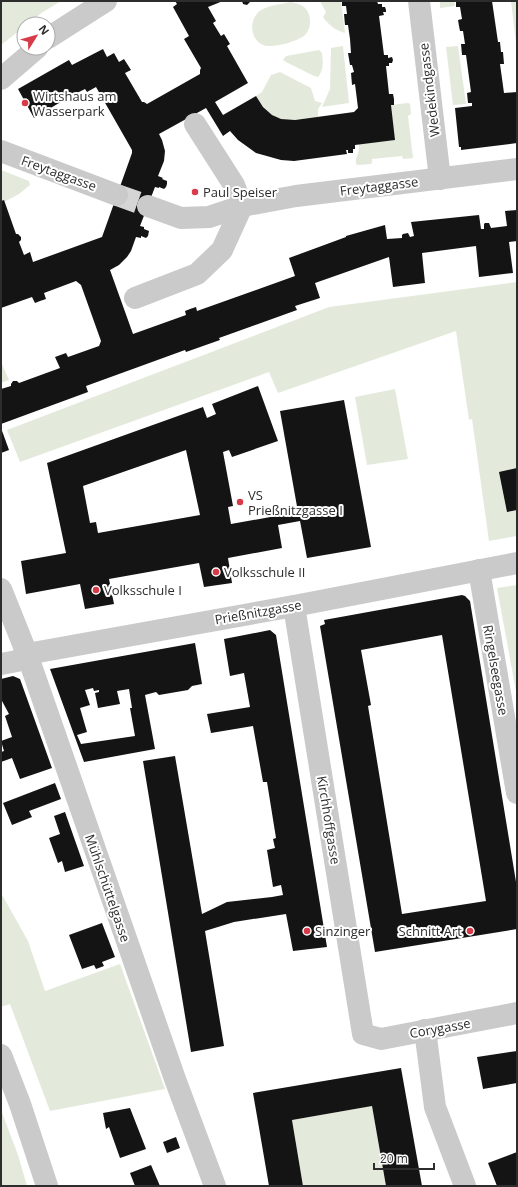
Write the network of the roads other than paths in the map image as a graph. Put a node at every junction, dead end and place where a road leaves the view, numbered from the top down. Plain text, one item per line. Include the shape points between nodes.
1 (106, 1) edge
2 (419, 1) edge
3 (56, 33) edge
4 (28, 56) edge
5 (1, 79) edge
6 (195, 124) dead end
7 (1, 151) edge
8 (517, 169) edge
9 (440, 179) junction
10 (117, 195) tunnel mouth
11 (148, 206) tunnel mouth
12 (242, 206) junction
13 (135, 298) dead end
14 (517, 563) edge
15 (479, 570) junction
16 (1, 589) edge
17 (294, 606) junction
18 (27, 654) junction
19 (1, 664) edge
20 (517, 793) edge
21 (517, 1013) edge
22 (425, 1030) junction
23 (363, 1034) joint
24 (1, 1055) edge
25 (47, 1186) edge
26 (215, 1186) edge
27 (464, 1186) edge

1 - 3 street
2 - 9 street, Wedekindgasse
4 - 5 street
6 - 12 street via 234,185
7 - 10 street, Freytaggasse
8 - 9 street, Freytaggasse
9 - 12 street, Freytaggasse via 296,196
11 - 12 street, Freytaggasse via 182,218 205,218
12 - 13 street via 222,250 197,274
14 - 15 street, Prießnitzgasse
15 - 17 street, Prießnitzgasse
15 - 20 street, Ringelseegasse
16 - 18 street, Mühlschüttelgasse
17 - 18 street, Prießnitzgasse
17 - 23 street, Kirchhoffgasse
18 - 19 street, Prießnitzgasse via 17,661
18 - 26 street, Mühlschüttelgasse via 175,1080
21 - 22 street, Corygasse
22 - 23 street, Corygasse via 381,1039
22 - 27 street via 435,1107
24 - 25 street

